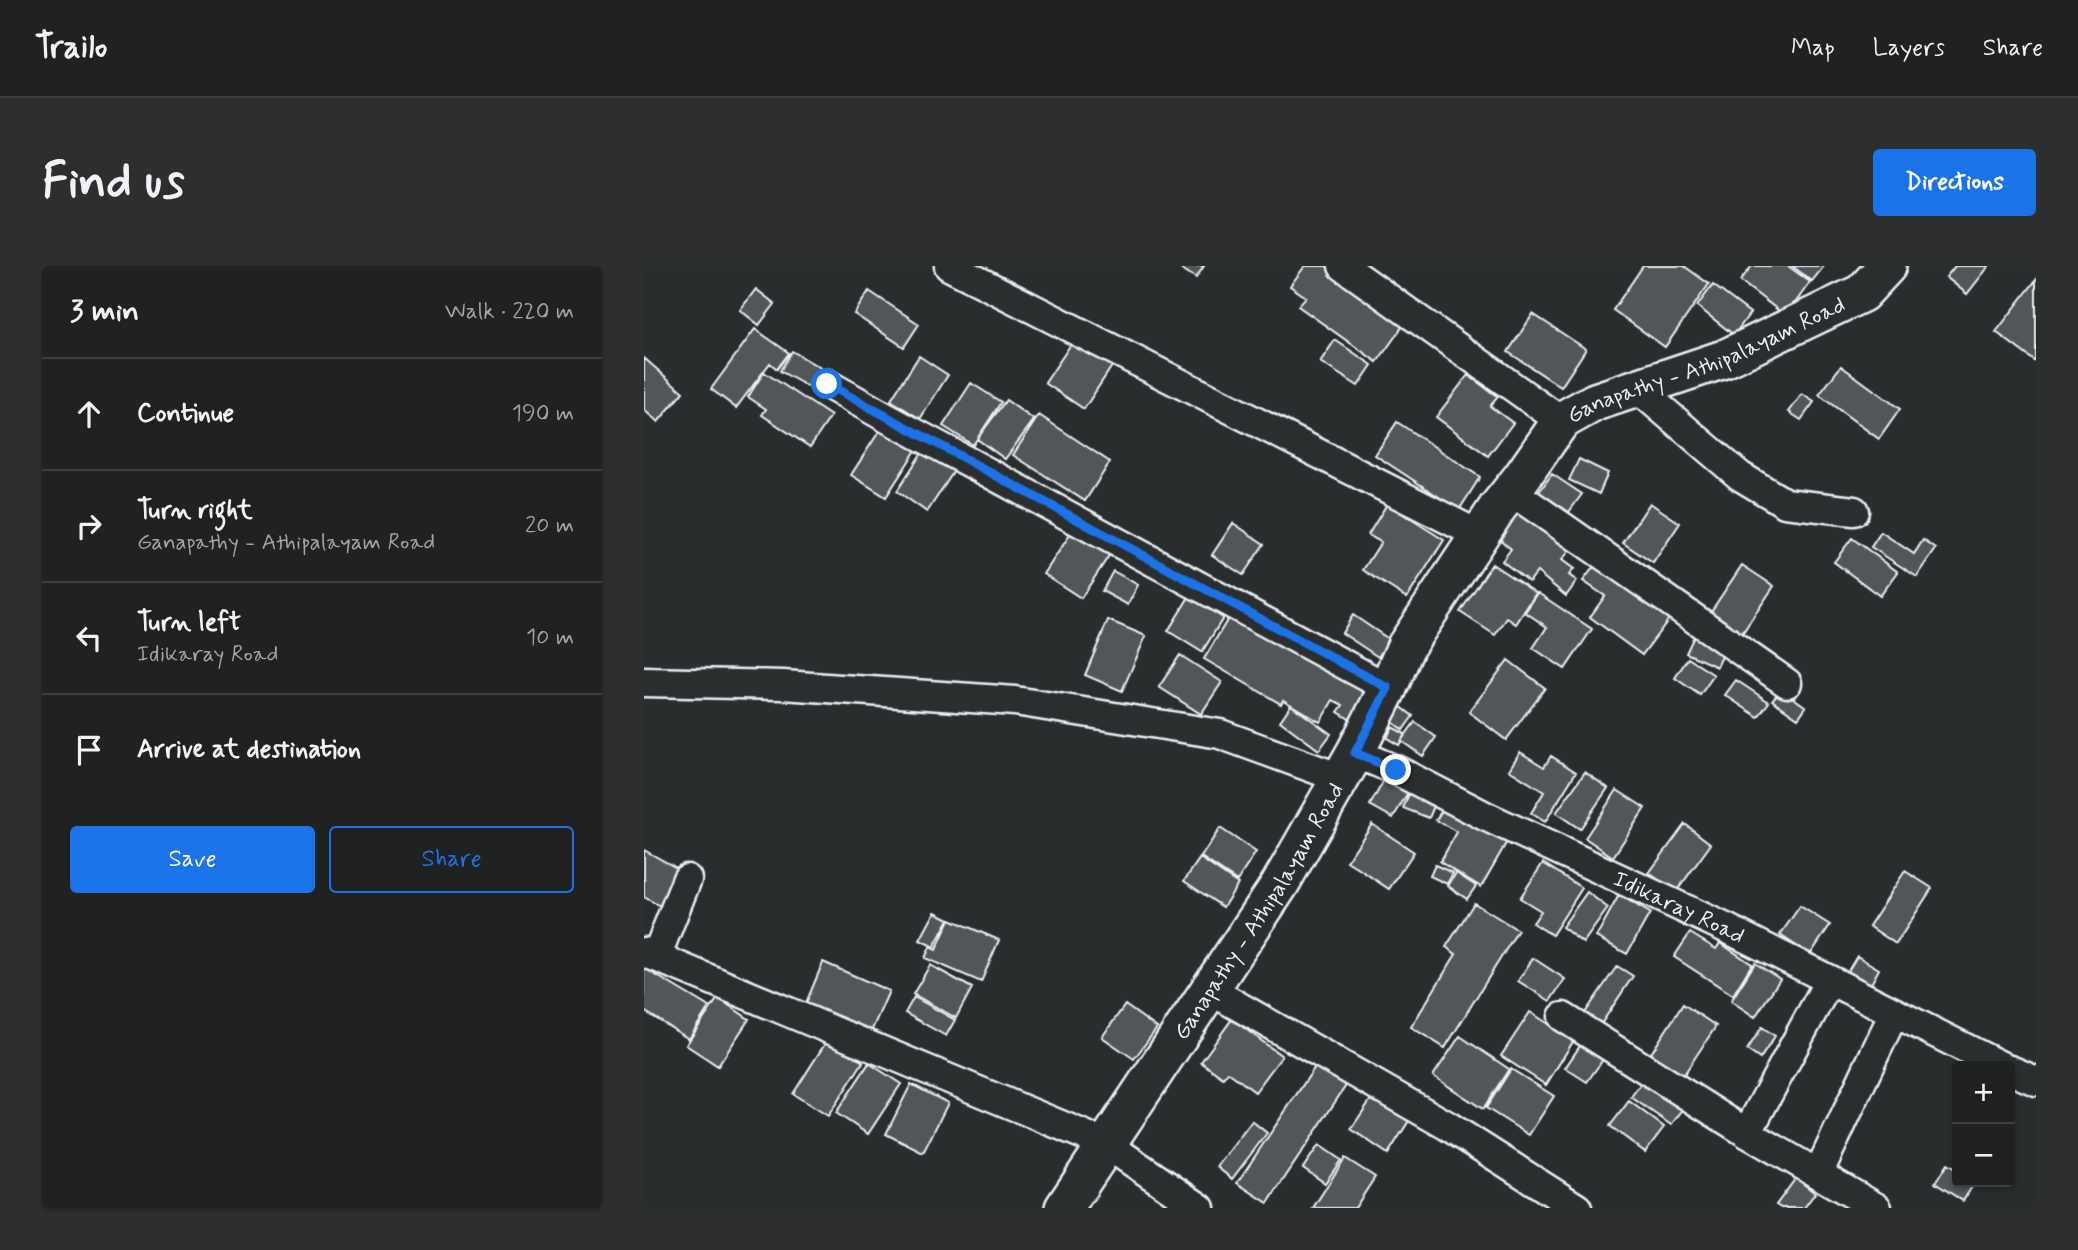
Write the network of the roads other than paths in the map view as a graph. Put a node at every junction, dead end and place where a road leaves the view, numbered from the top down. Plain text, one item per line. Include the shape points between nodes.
1 (949, 266) edge
2 (1343, 266) edge
3 (1887, 266) edge
4 (827, 384) dead end
5 (1637, 388) junction
6 (1561, 421) junction
7 (1511, 491) junction
8 (1854, 510) dead end
9 (1479, 534) junction
10 (644, 682) edge
11 (1787, 683) dead end
12 (1388, 688) junction
13 (1348, 766) junction
14 (687, 879) dead end
15 (650, 954) edge
16 (1829, 981) junction
17 (1209, 990) junction
18 (1894, 1013) junction
19 (1563, 1017) dead end
20 (1991, 1061) edge
21 (2015, 1072) edge
22 (2036, 1081) edge
23 (1746, 1133) junction
24 (1106, 1144) junction
25 (1818, 1174) junction
26 (1064, 1208) edge
27 (1200, 1208) edge
28 (1577, 1208) edge
29 (1877, 1208) edge

1 - 9 street
2 - 6 street
3 - 5 main road, Ganapathy - Athipalayam Road via 1862,293 1724,359
4 - 12 street
5 - 6 main road, Ganapathy - Athipalayam Road via 1595,402
5 - 8 street via 1740,476 1785,503
6 - 7 main road, Ganapathy - Athipalayam Road
7 - 9 main road, Ganapathy - Athipalayam Road
7 - 11 street
9 - 12 main road, Ganapathy - Athipalayam Road via 1406,646
10 - 13 street, Idikaray Road via 783,685 1015,701 1220,734
12 - 13 main road, Ganapathy - Athipalayam Road
13 - 16 street, Idikaray Road via 1396,770
13 - 17 main road, Ganapathy - Athipalayam Road via 1280,884
14 - 15 street
15 - 24 street
16 - 18 street, Idikaray Road
16 - 23 street
17 - 24 main road, Ganapathy - Athipalayam Road
17 - 28 street via 1448,1126
18 - 20 street, Idikaray Road
18 - 25 street
19 - 23 street
21 - 22 street
23 - 25 street
24 - 26 main road, Ganapathy - Athipalayam Road
24 - 27 street
25 - 29 street

